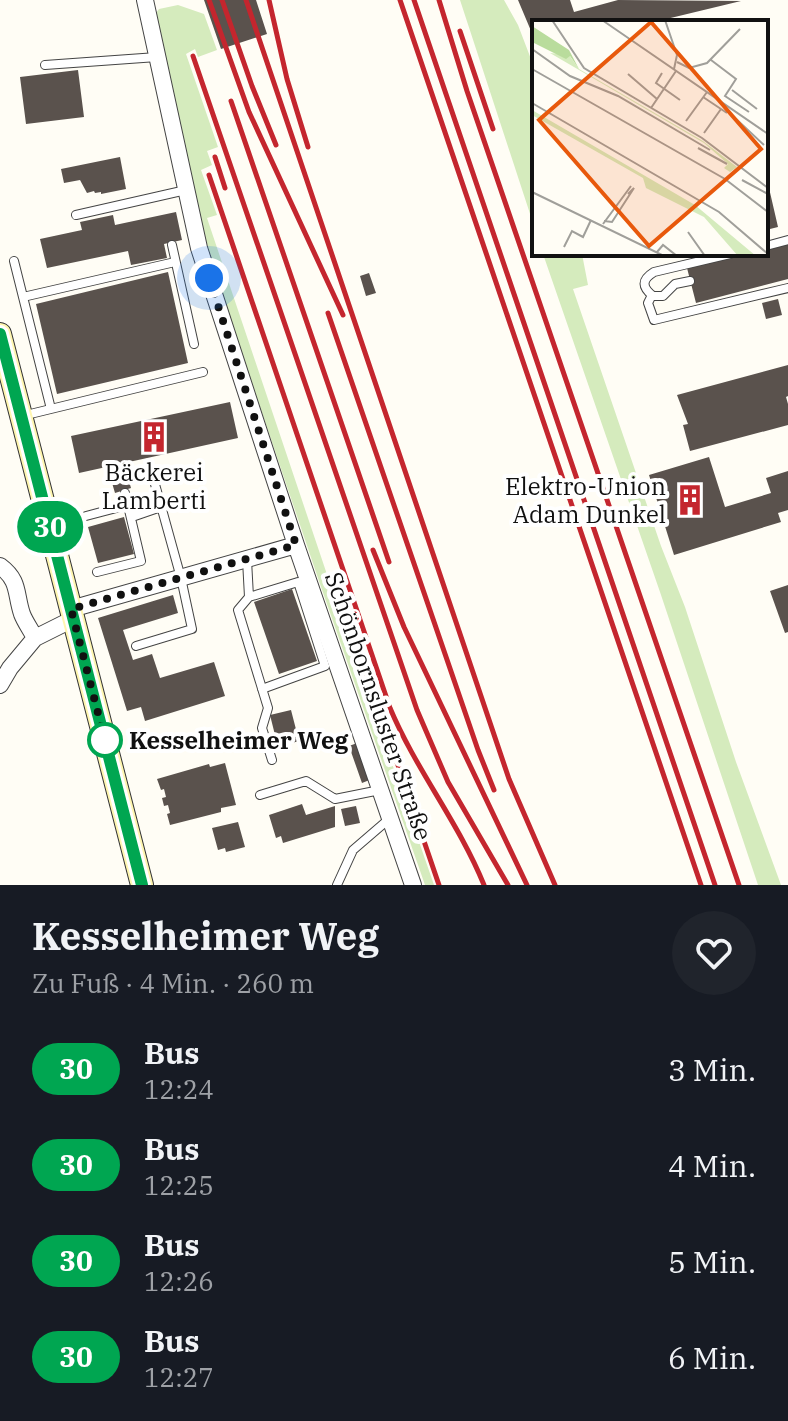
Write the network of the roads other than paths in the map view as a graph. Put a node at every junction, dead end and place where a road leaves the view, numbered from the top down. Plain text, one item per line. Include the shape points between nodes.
1 (149, 1) edge
2 (157, 57) junction
3 (45, 65) dead end
4 (186, 190) junction
5 (76, 215) dead end
6 (788, 240) edge
7 (172, 245) dead end
8 (768, 245) edge
9 (722, 256) edge
10 (14, 261) dead end
11 (175, 262) junction
12 (690, 281) dead end
13 (788, 288) edge
14 (652, 295) junction
15 (23, 297) junction
16 (0, 334) edge
17 (194, 344) dead end
18 (203, 372) dead end
19 (51, 409) junction
20 (21, 416) junction
21 (153, 477) dead end
22 (125, 493) dead end
23 (128, 505) junction
24 (161, 507) junction
25 (86, 516) dead end
26 (132, 517) junction
27 (296, 545) junction
28 (247, 559) junction
29 (0, 566) edge
30 (97, 572) dead end
31 (181, 578) junction
32 (249, 597) junction
33 (72, 614) junction
34 (35, 638) junction
35 (136, 646) dead end
36 (0, 685) edge
37 (262, 689) junction
38 (272, 760) dead end
39 (380, 790) junction
40 (260, 795) dead end
41 (390, 818) junction
42 (142, 885) edge
43 (337, 885) edge
44 (413, 885) edge

1 - 2 street, Schönbornsluster Straße
2 - 3 lane
2 - 4 street, Schönbornsluster Straße
4 - 5 lane
4 - 27 street, Schönbornsluster Straße via 199,248
6 - 8 lane
7 - 11 lane
9 - 14 lane via 654,272 644,283
10 - 15 lane
11 - 15 lane
11 - 17 lane
12 - 14 lane via 675,284 663,296
13 - 14 lane via 654,320 648,303
15 - 19 lane
16 - 20 street
18 - 19 lane
19 - 20 lane
20 - 33 street
21 - 24 lane
22 - 23 lane
23 - 25 lane
23 - 26 lane
24 - 26 lane
24 - 31 lane
26 - 30 lane via 141,561
27 - 28 street
27 - 39 street, Schönbornsluster Straße
28 - 31 street
28 - 32 lane
29 - 34 street via 14,581
31 - 33 street
31 - 35 lane via 192,629
32 - 37 lane via 238,610
32 - 37 lane via 298,582 325,666
33 - 34 street
33 - 42 street
34 - 36 street
37 - 38 lane via 268,708 262,728
39 - 40 lane via 335,799 306,781
39 - 41 street, Schönbornsluster Straße
41 - 43 lane via 353,850
41 - 44 street, Schönbornsluster Straße

